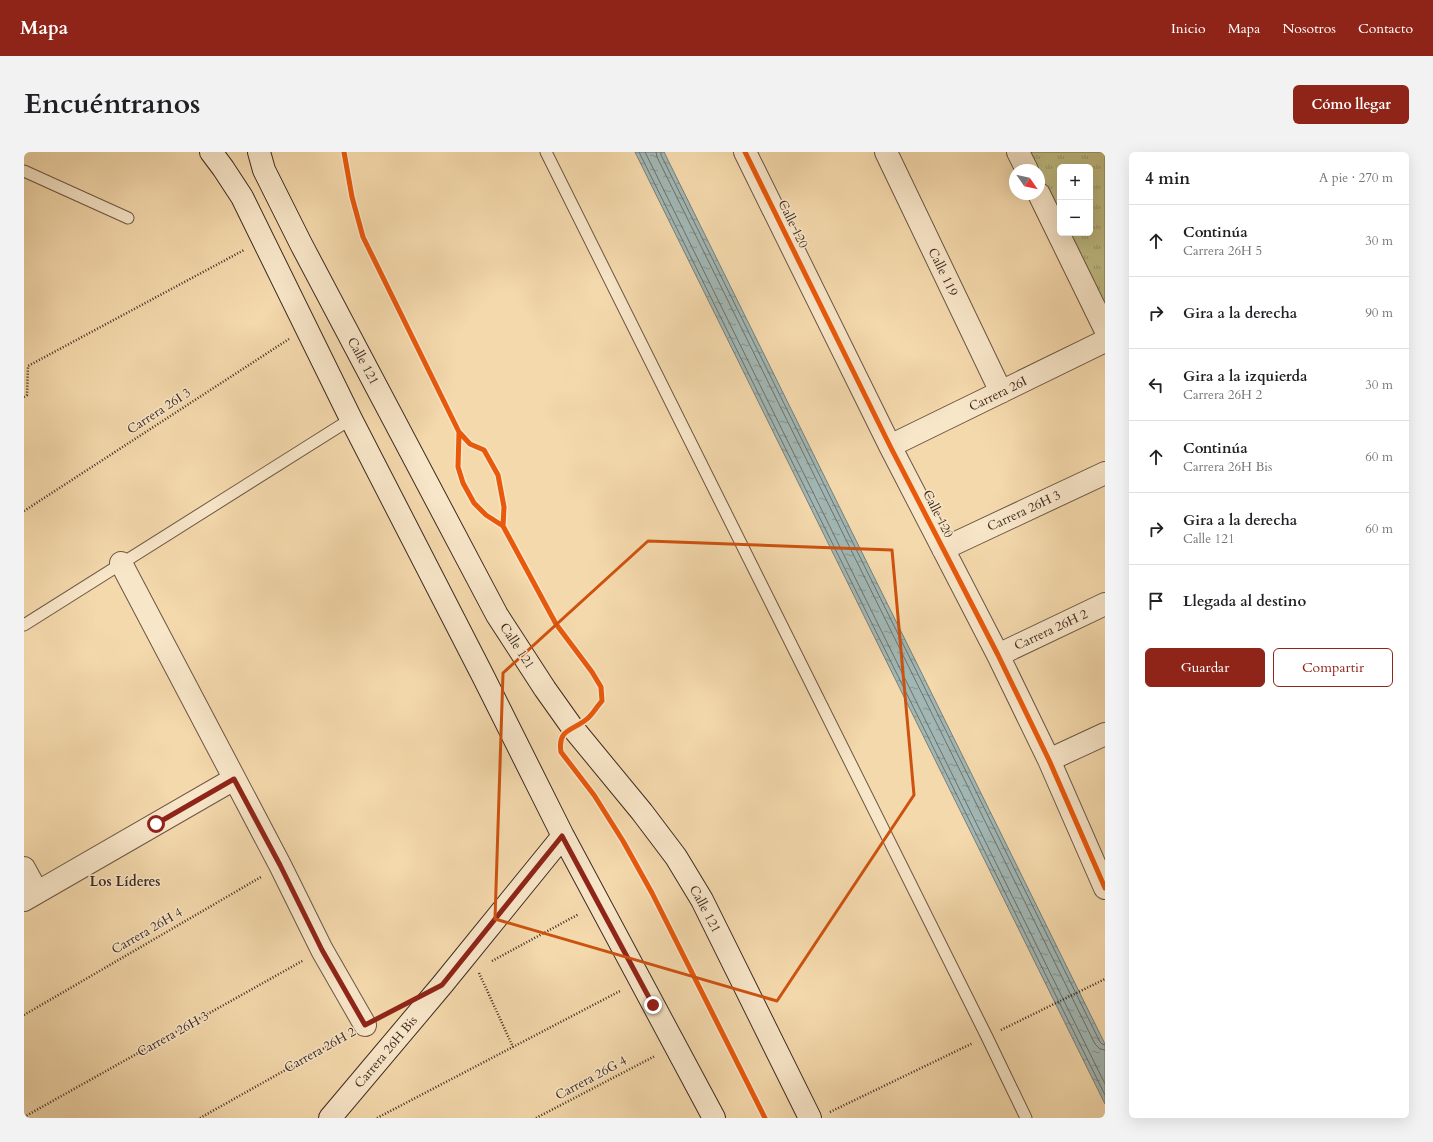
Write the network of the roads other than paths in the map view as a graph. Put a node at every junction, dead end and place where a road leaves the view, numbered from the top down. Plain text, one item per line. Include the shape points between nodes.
1 (211, 152) edge
2 (259, 152) edge
3 (546, 152) edge
4 (745, 152) edge
5 (886, 152) edge
6 (1018, 152) edge
7 (1024, 164) edge
8 (24, 171) edge
9 (1042, 200) edge
10 (128, 218) dead end
11 (1105, 329) edge
12 (1105, 341) edge
13 (1001, 392) junction
14 (350, 419) junction
15 (890, 446) junction
16 (1105, 473) edge
17 (944, 549) junction
18 (121, 564) junction
19 (1105, 604) edge
20 (24, 624) edge
21 (998, 655) junction
22 (1105, 734) edge
23 (1049, 760) junction
24 (234, 779) junction
25 (562, 836) junction
26 (24, 868) edge
27 (1104, 882) edge
28 (31, 896) edge
29 (365, 1025) road end
30 (818, 1116) edge
31 (330, 1118) edge
32 (714, 1118) edge
33 (1026, 1118) edge

1 - 14 street via 242,197
2 - 30 street, Calle 121 via 264,170 294,231 497,614 572,727 676,857 702,900
3 - 33 lane
4 - 15 street, Calle 120
5 - 13 street, Calle 119
6 - 7 street
8 - 10 lane
9 - 11 street
12 - 13 street, Carrera 26I
13 - 15 street, Carrera 26I
14 - 18 lane
14 - 25 street via 483,676
15 - 17 street, Calle 120
16 - 17 street, Carrera 26H 3
17 - 21 street, Calle 120
18 - 20 lane
18 - 24 street
19 - 21 street, Carrera 26H 2
21 - 23 street, Calle 120
22 - 23 street
23 - 27 street, Calle 120
24 - 28 street
24 - 29 street via 322,950
25 - 31 street, Carrera 26H Bis
25 - 32 street
26 - 28 street

